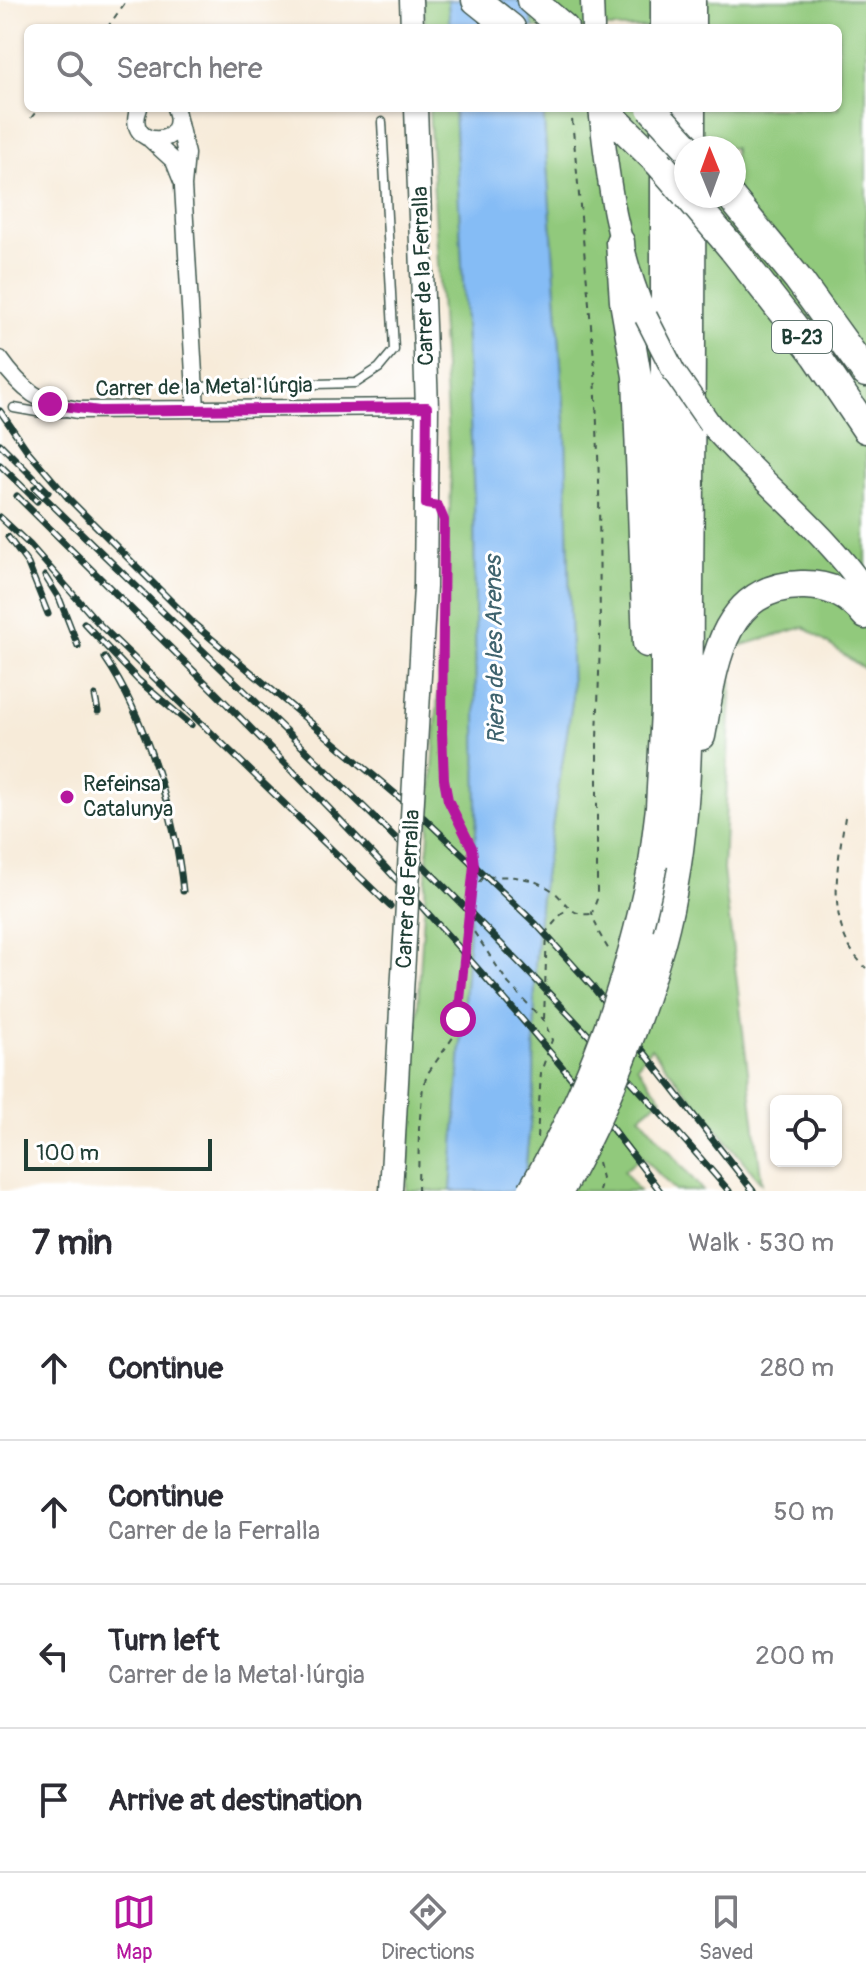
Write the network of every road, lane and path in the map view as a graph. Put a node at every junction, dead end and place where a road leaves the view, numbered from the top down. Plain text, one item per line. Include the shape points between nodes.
1 (127, 0) edge
2 (411, 0) edge
3 (476, 0) edge
4 (531, 0) edge
5 (592, 0) edge
6 (665, 0) edge
7 (691, 0) edge
8 (110, 24) edge
9 (412, 24) edge
10 (506, 24) edge
11 (559, 24) edge
12 (593, 24) edge
13 (665, 24) edge
14 (691, 24) edge
15 (36, 112) edge
16 (138, 112) edge
17 (416, 112) edge
18 (571, 112) edge
19 (602, 112) edge
20 (606, 112) edge
21 (655, 112) edge
22 (665, 112) edge
23 (691, 112) edge
24 (176, 114) edge
25 (31, 118) dead end
26 (382, 122) dead end
27 (678, 136) edge
28 (690, 136) edge
29 (150, 139) junction
30 (674, 180) edge
31 (183, 186) junction
32 (688, 208) edge
33 (699, 208) edge
34 (740, 208) edge
35 (620, 242) junction
36 (0, 359) edge
37 (866, 373) edge
38 (194, 387) junction
39 (427, 407) junction
40 (14, 408) dead end
41 (196, 409) junction
42 (78, 410) junction
43 (866, 429) edge
44 (426, 504) junction
45 (425, 587) joint
46 (866, 591) edge
47 (866, 615) edge
48 (670, 805) junction
49 (845, 817) dead end
50 (473, 890) junction
51 (567, 908) junction
52 (468, 923) junction
53 (866, 968) edge
54 (544, 1021) junction
55 (537, 1136) dead end
56 (391, 1191) edge
57 (418, 1191) edge
58 (532, 1191) edge
59 (559, 1191) edge

1 - 8 path
2 - 9 street
3 - 10 highway
4 - 11 highway
5 - 12 street
6 - 13 highway
7 - 14 highway
15 - 25 path
16 - 29 street via 136,124
17 - 39 street, Carrer de la Ferralla
18 - 51 path via 595,369 600,640 597,899 592,913 576,914
19 - 35 street
20 - 30 highway, B-23, bridge
21 - 27 highway, bridge
22 - 48 highway via 665,710
23 - 28 highway
24 - 29 street via 169,136
24 - 31 street via 186,154
26 - 38 lane via 394,350 356,383
29 - 31 street via 174,161
31 - 38 street
32 - 48 highway via 689,715
33 - 43 highway, B-23, bridge via 816,355
34 - 37 highway, B-23
35 - 46 street, bridge via 646,317 674,372 710,424 822,536
35 - 48 highway via 639,405 648,663
36 - 42 street, Carrer de la Metal·lúrgia via 28,392
38 - 41 street
39 - 41 street, Carrer de la Metal·lúrgia
39 - 44 street, Carrer de la Ferralla
40 - 42 lane via 48,414
41 - 42 street, Carrer de la Metal·lúrgia
44 - 45 street, Carrer de la Ferralla
44 - 50 path via 438,506 444,520 442,754 448,800 472,848
45 - 56 street, Carrer de Ferralla, bridge
47 - 48 highway via 845,595 811,585 772,590 736,614 716,659
48 - 58 highway, bridge via 625,983 604,1043
48 - 59 highway, bridge via 681,834 665,928 602,1106
49 - 53 path via 835,883 842,936
50 - 51 path via 483,877 518,875 552,890
50 - 52 path
51 - 54 path via 547,931
52 - 54 path via 508,983
52 - 57 path via 454,1036 423,1086
54 - 55 path via 553,1044 541,1072

